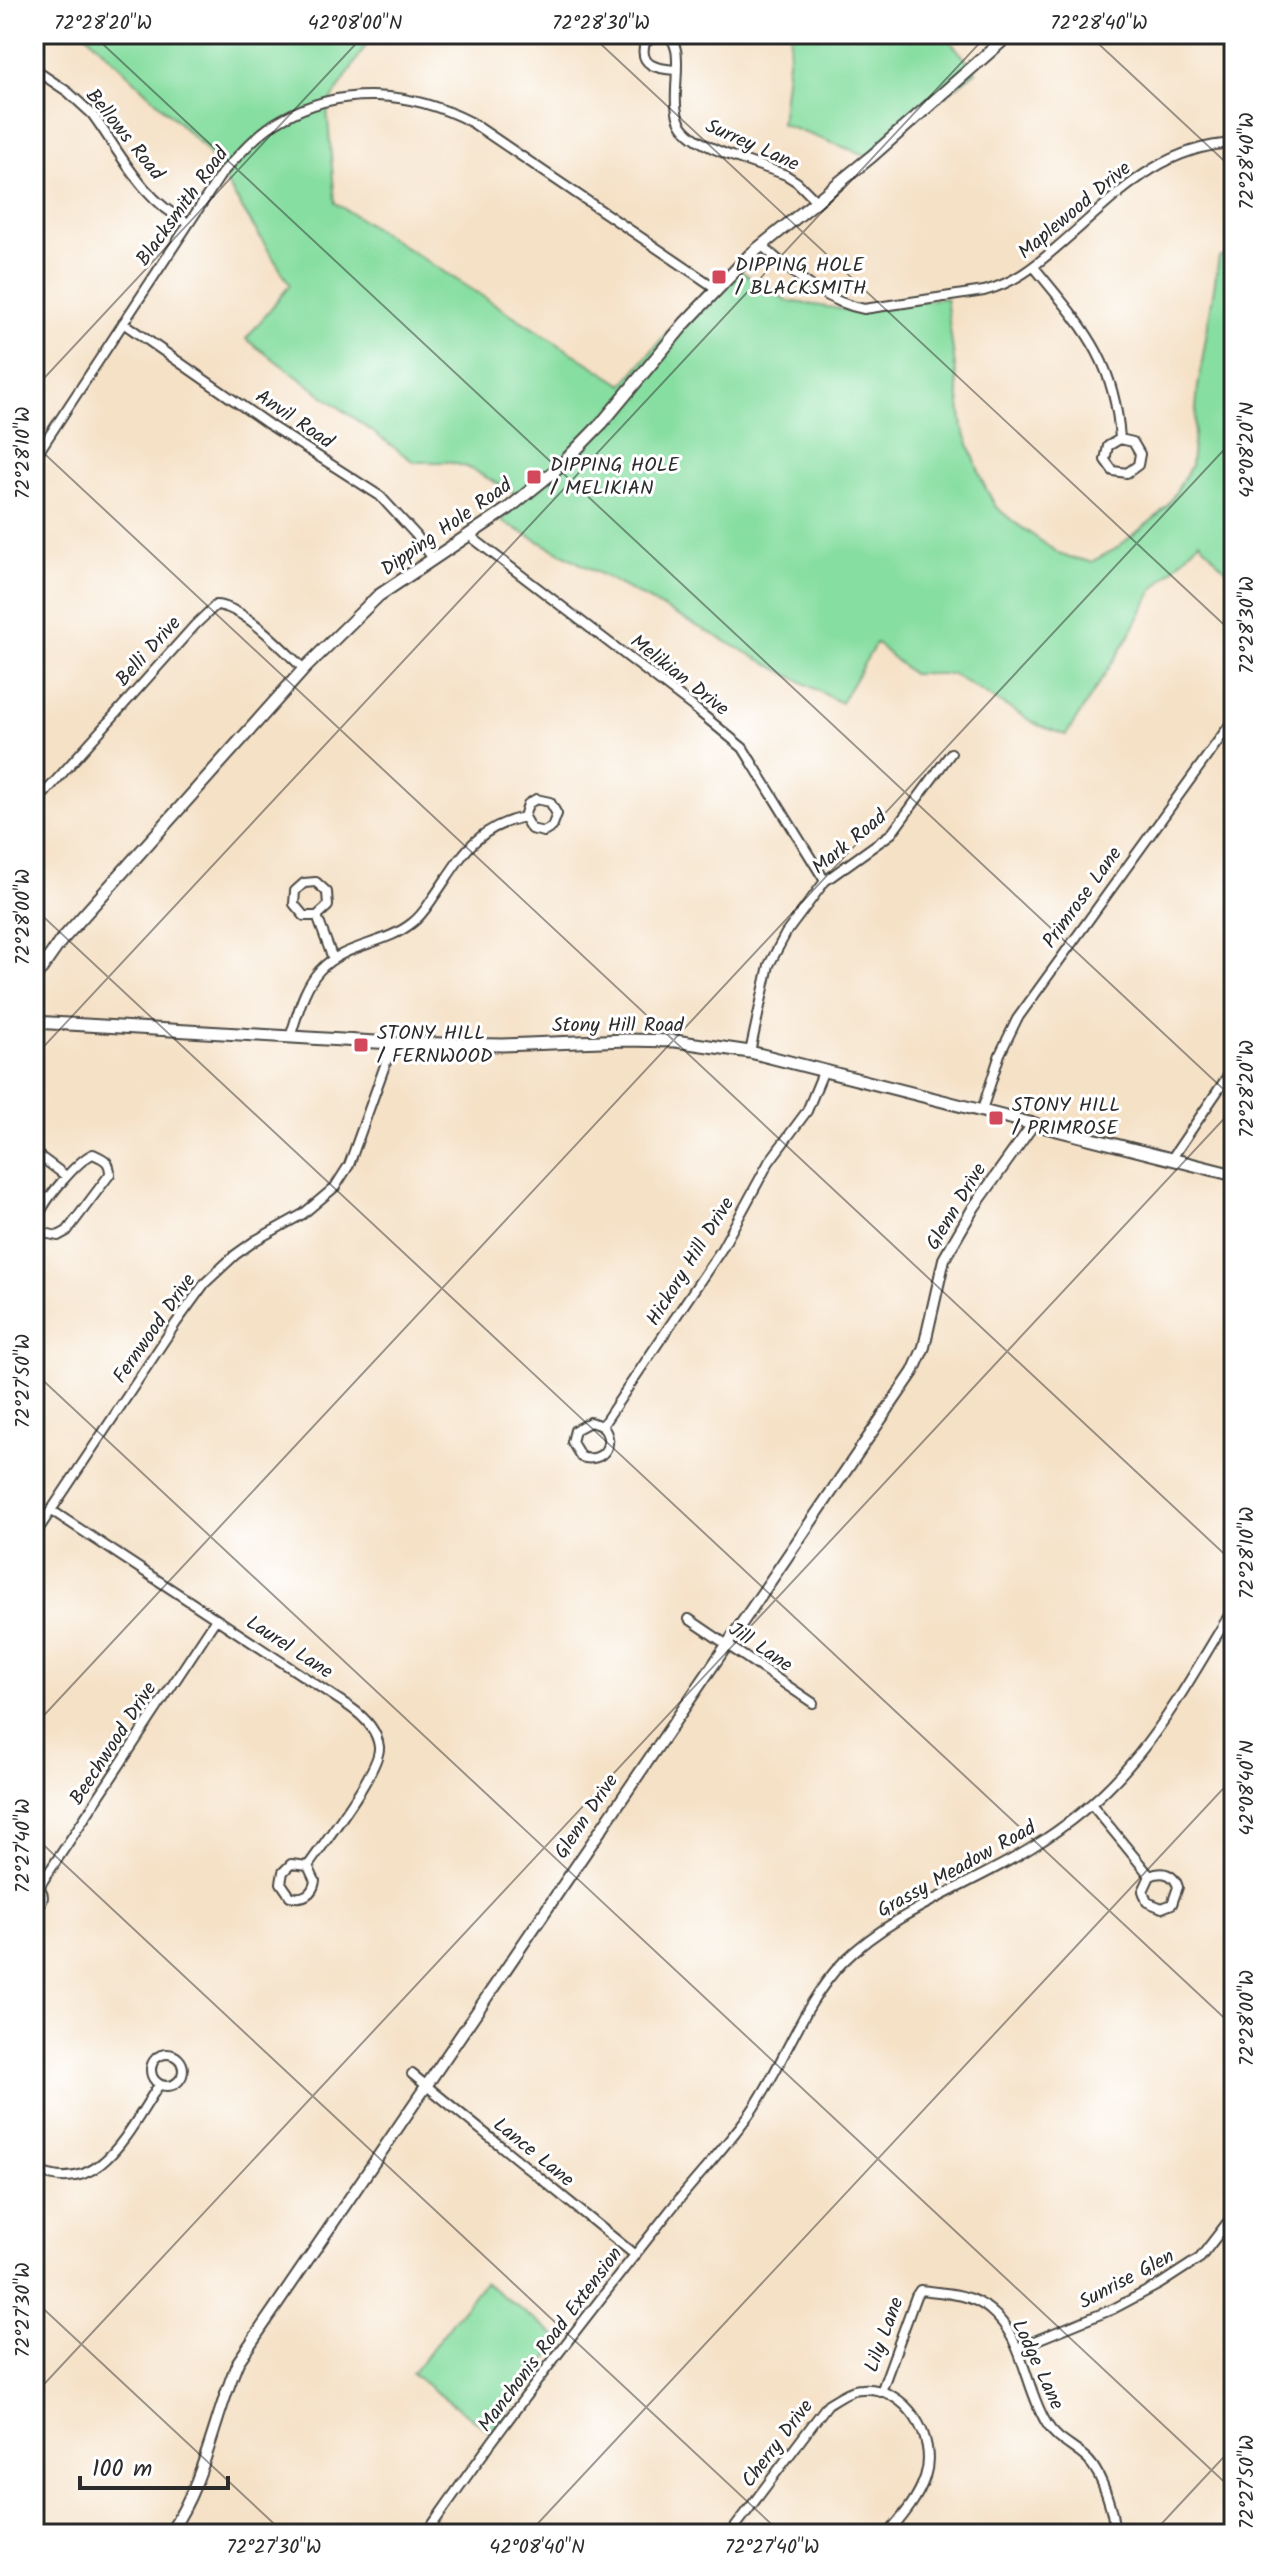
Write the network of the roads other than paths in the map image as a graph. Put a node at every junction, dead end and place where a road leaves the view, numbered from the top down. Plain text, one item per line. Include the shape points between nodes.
1 (660, 34) edge
2 (1010, 34) edge
3 (676, 70) junction
4 (38, 71) edge
5 (34, 84) edge
6 (1234, 143) edge
7 (816, 201) junction
8 (187, 222) junction
9 (762, 246) junction
10 (1034, 267) junction
11 (717, 289) junction
12 (123, 323) junction
13 (1120, 439) junction
14 (34, 459) edge
15 (470, 536) junction
16 (433, 559) junction
17 (304, 669) junction
18 (1234, 719) edge
19 (951, 753) dead end
20 (34, 805) edge
21 (524, 817) junction
22 (825, 881) junction
23 (317, 916) junction
24 (333, 959) junction
25 (34, 979) edge
26 (34, 1022) edge
27 (290, 1037) junction
28 (393, 1043) junction
29 (750, 1052) junction
30 (1234, 1067) edge
31 (824, 1070) junction
32 (982, 1110) junction
33 (1034, 1123) junction
34 (34, 1152) edge
35 (1172, 1158) junction
36 (1234, 1175) edge
37 (66, 1176) junction
38 (602, 1426) junction
39 (51, 1510) junction
40 (34, 1536) edge
41 (1234, 1607) edge
42 (216, 1619) junction
43 (689, 1619) dead end
44 (727, 1644) junction
45 (813, 1703) dead end
46 (1092, 1805) junction
47 (308, 1866) junction
48 (1150, 1876) junction
49 (36, 1886) edge
50 (34, 1909) edge
51 (412, 2074) dead end
52 (159, 2085) junction
53 (425, 2085) junction
54 (34, 2169) edge
55 (706, 2169) joint
56 (1234, 2214) edge
57 (635, 2255) junction
58 (920, 2290) joint
59 (1017, 2348) junction
60 (881, 2392) junction
61 (169, 2534) edge
62 (426, 2534) edge
63 (730, 2534) edge
64 (888, 2534) edge
65 (1114, 2534) edge

1 - 3 street, Surrey Lane via 676,44
1 - 3 street, Surrey Lane via 645,43 644,57 654,68
2 - 7 main road, Dipping Hole Road
3 - 7 street, Surrey Lane via 677,114 693,138 786,175
4 - 5 street
4 - 8 street, Bellows Road via 86,108 148,192
6 - 10 street, Maplewood Drive via 1202,146 1169,158
7 - 9 main road, Dipping Hole Road
8 - 11 street, Blacksmith Road via 222,173 280,120 335,99 389,95 442,107 471,122
8 - 12 street, Blacksmith Road
9 - 10 street, Maplewood Drive via 827,297 864,309 984,291
9 - 11 main road, Dipping Hole Road
10 - 13 street via 1097,350 1116,400
11 - 15 main road, Dipping Hole Road via 581,446
12 - 14 street, Blacksmith Road
12 - 16 street, Anvil Road via 380,496
13 - 13 street via 1133,442 1140,454 1136,467 1124,474 1111,469 1105,456 1108,446
15 - 16 main road, Dipping Hole Road
15 - 22 street, Melikian Drive via 743,748
16 - 17 main road, Dipping Hole Road via 378,596
17 - 20 street, Belli Drive via 239,614 216,605
17 - 25 main road, Dipping Hole Road via 60,942
18 - 32 street, Primrose Lane via 1017,1019
19 - 22 street, Mark Road via 892,833
21 - 21 street via 536,799 550,802 557,814 544,832 531,829
21 - 24 street via 494,826 472,842 412,923
22 - 29 street, Mark Road via 776,949
23 - 23 street via 328,906 327,892 316,882 304,883 295,891 294,904 304,916
23 - 24 street
24 - 27 street via 308,988
26 - 27 main road, Stony Hill Road
27 - 28 main road, Stony Hill Road
28 - 29 main road, Stony Hill Road via 675,1041
28 - 39 street, Fernwood Drive via 349,1165 335,1187 303,1214 235,1255 205,1283
29 - 31 main road, Stony Hill Road
30 - 35 street
31 - 32 main road, Stony Hill Road
31 - 38 street, Hickory Hill Drive via 807,1111 769,1162 731,1236
32 - 33 main road, Stony Hill Road
33 - 35 main road, Stony Hill Road
33 - 44 street, Glenn Drive via 944,1259 913,1372
34 - 37 street
35 - 36 main road, Stony Hill Road
37 - 37 street via 39,1216 44,1233 58,1236 67,1231 110,1174 110,1166 93,1154
38 - 38 street, Hickory Hill Drive via 609,1436 608,1448 599,1458 581,1457 572,1442 575,1430 585,1423
39 - 40 street, Fernwood Drive
39 - 42 street, Laurel Lane
41 - 46 street, Grassy Meadow Road via 1155,1736
42 - 47 street, Laurel Lane via 350,1707 377,1737 374,1766
42 - 49 street, Beechwood Drive
43 - 44 street, Jill Lane
44 - 45 street, Jill Lane
44 - 53 street, Glenn Drive
46 - 48 street
46 - 55 street, Grassy Meadow Road via 1031,1849 879,1932 841,1964 765,2092
47 - 47 street, Laurel Lane via 314,1875 311,1891 290,1896 281,1883 283,1872 291,1864
48 - 48 street via 1143,1891 1147,1902 1162,1908 1172,1904 1178,1887 1172,1877
49 - 50 street, Beechwood Drive via 43,1900
51 - 53 street, Lance Lane
52 - 52 street via 174,2085 182,2077 181,2062 173,2055 163,2054 152,2063 152,2078
52 - 54 street via 117,2147 94,2169 65,2178
53 - 57 street, Lance Lane
53 - 61 street, Glenn Drive via 238,2362 185,2510
55 - 57 street, Manchonis Road Extension
56 - 59 street, Sunrise Glen via 1200,2258 1160,2284
57 - 62 street, Manchonis Road Extension
58 - 59 street, Lodge Lane via 968,2296 991,2310
58 - 60 street, Lily Lane
59 - 65 street, Lodge Lane via 1047,2425 1102,2479
60 - 63 street, Cherry Drive via 861,2389 828,2404
60 - 64 street via 895,2397 920,2424 927,2463 918,2494

